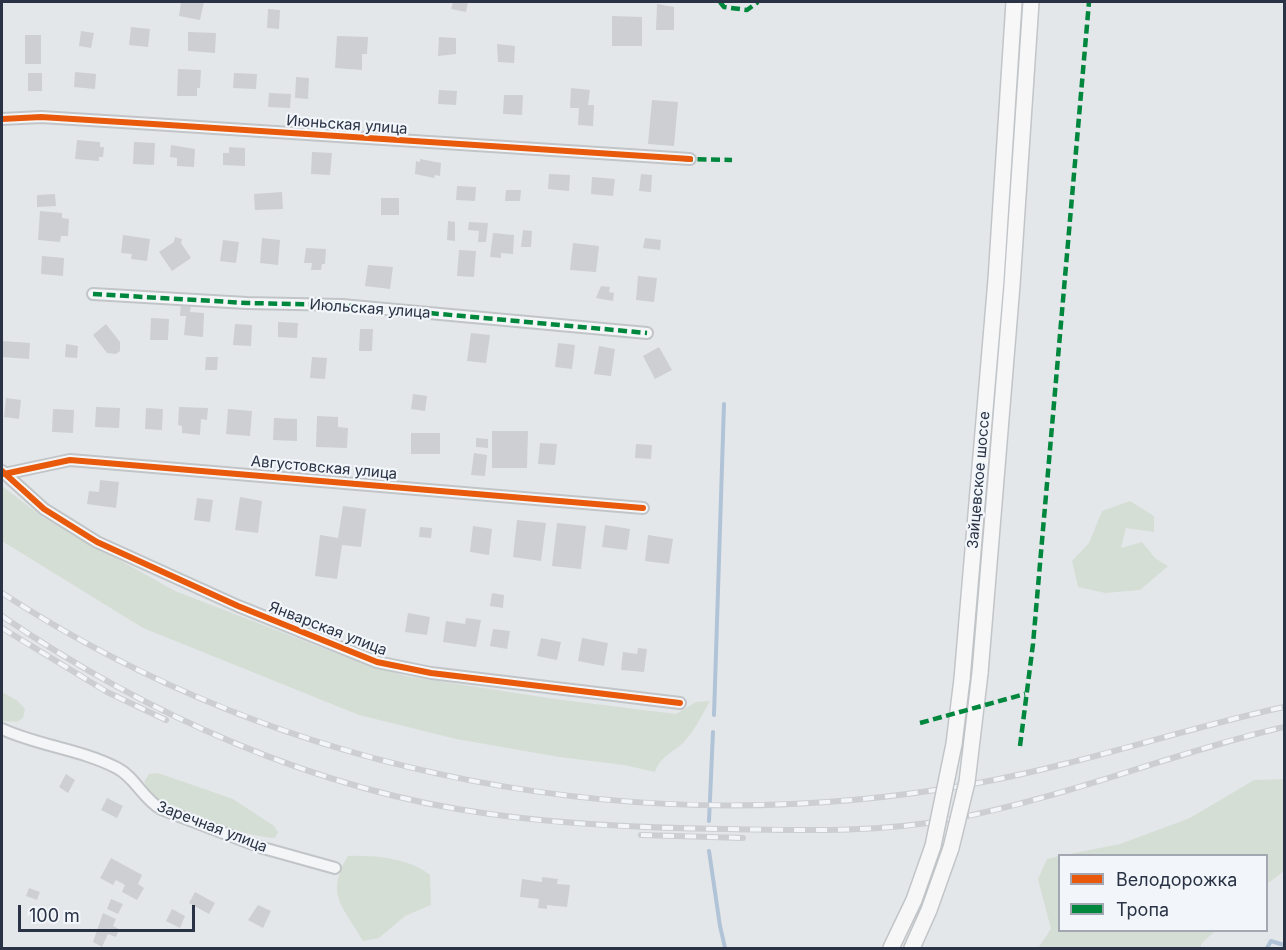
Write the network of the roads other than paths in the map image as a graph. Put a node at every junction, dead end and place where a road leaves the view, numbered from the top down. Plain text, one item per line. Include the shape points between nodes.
1 (1014, 2) edge
2 (1031, 2) edge
3 (2, 119) edge
4 (690, 159) dead end
5 (93, 294) dead end
6 (647, 333) dead end
7 (3, 472) edge
8 (643, 508) dead end
9 (680, 703) dead end
10 (2, 729) edge
11 (335, 868) dead end
12 (891, 948) edge
13 (912, 948) edge

1 - 12 main road, Зайцевское шоссе, bridge via 996,280 954,744 933,846
2 - 13 main road, Зайцевское шоссе, bridge via 1012,285 970,763 956,832
3 - 4 street, Июньская улица via 41,117
5 - 6 street, Июльская улица via 342,305
7 - 8 street, Августовская улица via 70,460
7 - 9 street, Январская улица via 44,509 97,542 238,606 377,662 431,673
10 - 11 street, Заречная улица via 120,769 161,809 263,848

